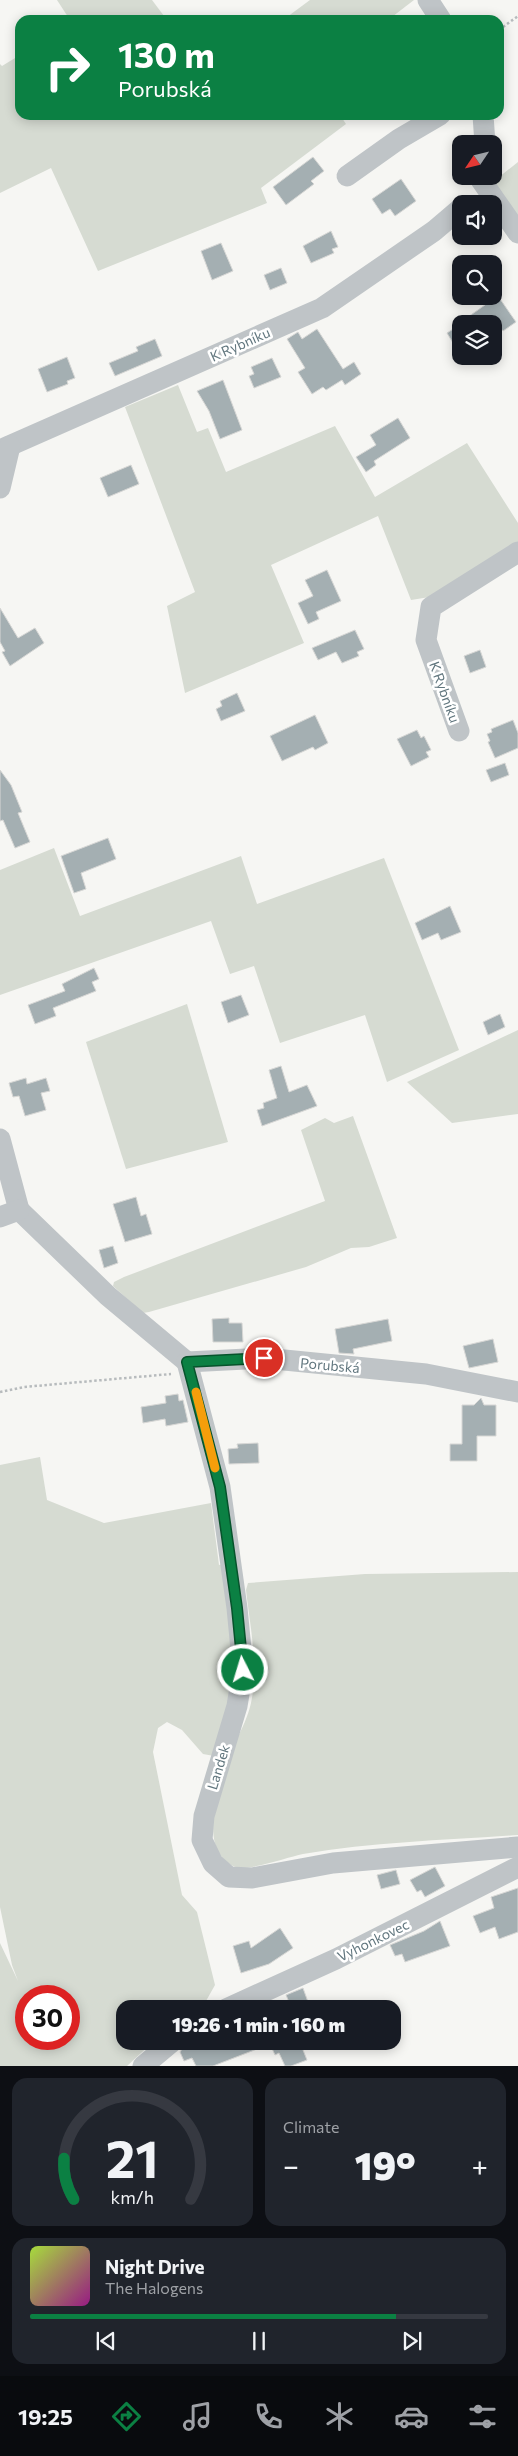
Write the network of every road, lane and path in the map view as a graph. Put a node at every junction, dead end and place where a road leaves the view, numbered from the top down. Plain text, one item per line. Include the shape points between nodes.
1 (428, 0) edge
2 (438, 15) edge
3 (518, 16) edge
4 (504, 26) edge
5 (431, 120) edge
6 (483, 120) edge
7 (484, 135) edge
8 (347, 176) dead end
9 (487, 185) edge
10 (452, 216) edge
11 (518, 233) edge
12 (5, 448) edge
13 (0, 488) edge
14 (518, 552) edge
15 (459, 731) dead end
16 (0, 1139) edge
17 (10, 1214) edge
18 (189, 1367) junction
19 (0, 1392) edge
20 (518, 1392) edge
21 (518, 1847) edge
22 (518, 1867) edge
23 (246, 2000) edge
24 (162, 2050) edge
25 (143, 2066) edge

1 - 2 street
3 - 4 path
5 - 8 street
6 - 7 street
9 - 11 street
10 - 12 street, K Rybníku via 434,232 322,308
12 - 13 street
14 - 15 street, K Rybníku via 431,607 426,640
16 - 17 street
17 - 18 street
18 - 19 path
18 - 20 street, Porubská via 264,1358 426,1374
18 - 21 street, Landek via 220,1487 243,1670 237,1706 204,1816 202,1840 213,1863 229,1877 252,1878 333,1863
22 - 23 street, Vyhonkovec via 336,1959
24 - 25 street

